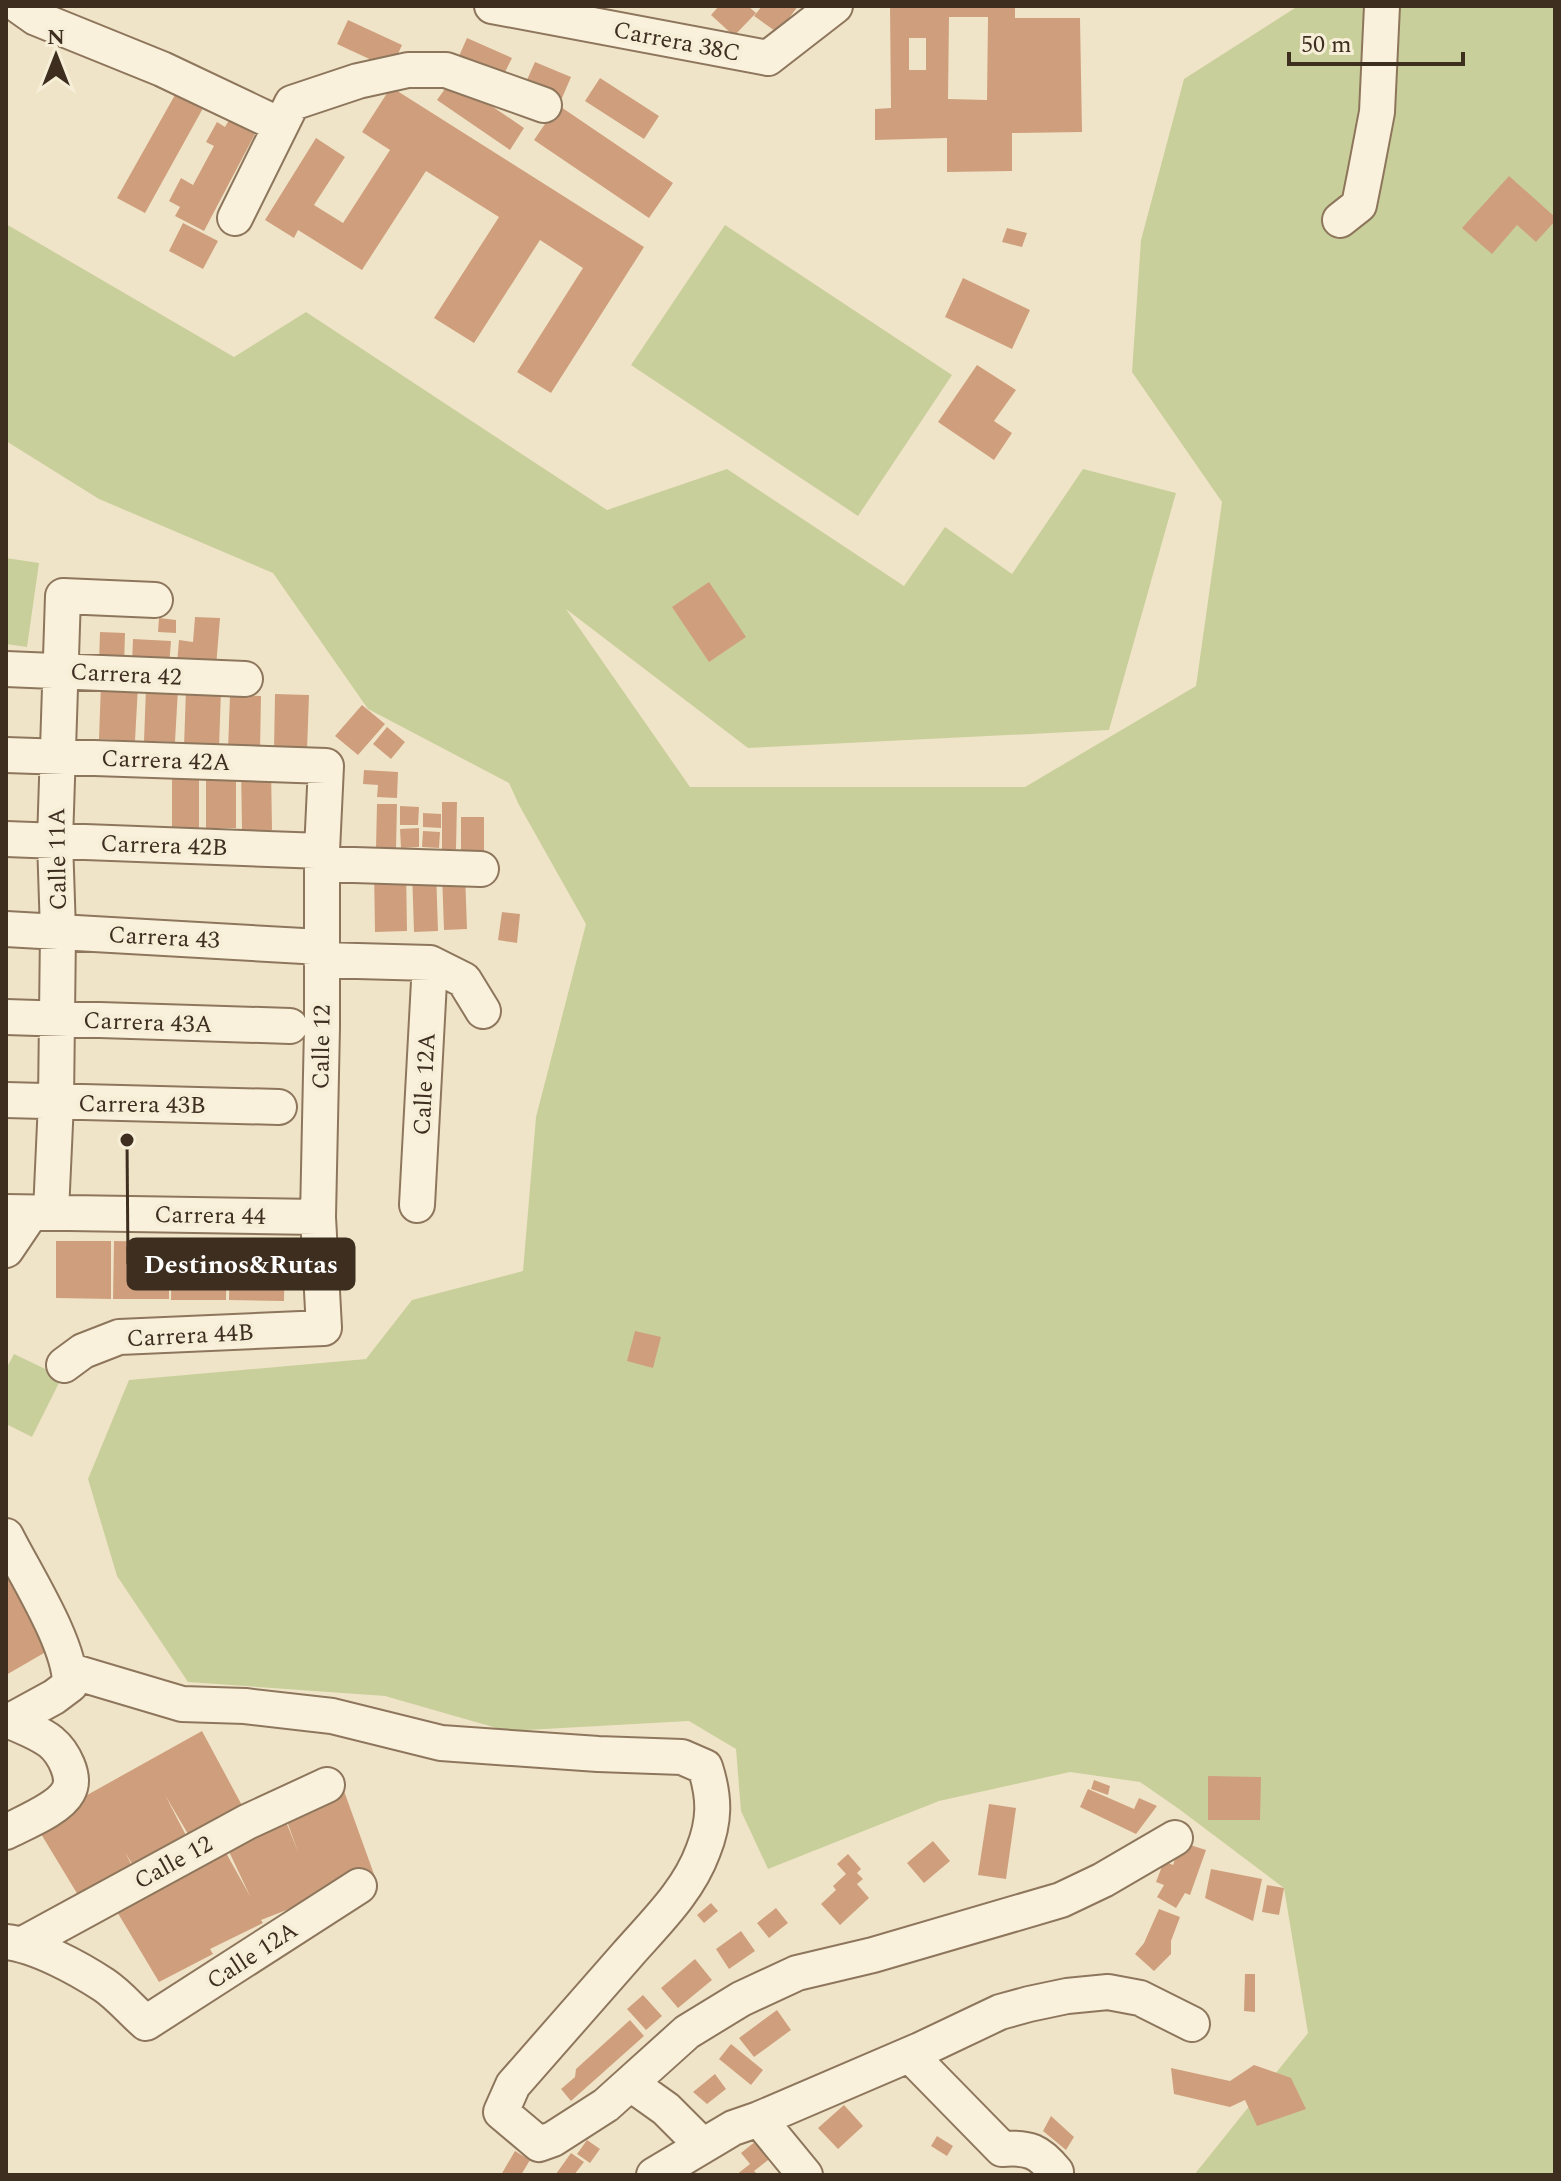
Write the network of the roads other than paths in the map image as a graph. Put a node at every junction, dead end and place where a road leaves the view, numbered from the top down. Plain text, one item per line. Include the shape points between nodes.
1 (19, 6) edge
2 (56, 6) edge
3 (492, 6) edge
4 (835, 6) edge
5 (1382, 6) edge
6 (544, 105) dead end
7 (286, 114) junction
8 (235, 218) dead end
9 (1340, 220) dead end
10 (155, 600) dead end
11 (6, 669) edge
12 (61, 670) junction
13 (245, 679) dead end
14 (6, 755) edge
15 (57, 757) junction
16 (326, 766) joint
17 (6, 839) edge
18 (55, 841) junction
19 (322, 857) junction
20 (481, 869) dead end
21 (6, 929) edge
22 (58, 931) junction
23 (321, 953) junction
24 (430, 963) junction
25 (483, 1011) dead end
26 (6, 1017) edge
27 (57, 1019) junction
28 (290, 1026) dead end
29 (6, 1100) edge
30 (56, 1102) junction
31 (279, 1107) dead end
32 (417, 1205) dead end
33 (29, 1213) edge
34 (318, 1217) junction
35 (6, 1250) edge
36 (324, 1328) joint
37 (64, 1365) dead end
38 (6, 1536) edge
39 (71, 1671) junction
40 (8, 1720) edge
41 (327, 1785) dead end
42 (6, 1832) edge
43 (1175, 1838) dead end
44 (359, 1886) dead end
45 (14, 1943) edge
46 (1192, 2024) dead end
47 (910, 2055) junction
48 (631, 2084) junction
49 (759, 2119) junction
50 (702, 2145) junction
51 (1056, 2172) dead end
52 (803, 2174) edge
53 (654, 2175) edge

1 - 7 street via 36,18 162,69
2 - 7 street
3 - 4 street, Carrera 38C via 768,58
5 - 9 street via 1377,112 1365,175 1359,205
6 - 7 street via 446,70 408,70 358,81
7 - 8 street
10 - 12 street, Calle 11A via 63,596
11 - 12 street, Carrera 42
12 - 13 street, Carrera 42
12 - 15 street, Calle 11A
14 - 15 street, Carrera 42A
15 - 16 street, Carrera 42A
15 - 18 street, Calle 11A
16 - 19 street, Calle 12
17 - 18 street, Carrera 42B
18 - 19 street, Carrera 42B
18 - 22 street, Calle 11A
19 - 20 street, Carrera 42B
19 - 23 street, Calle 12
21 - 22 street, Carrera 43
22 - 23 street, Carrera 43
22 - 27 street, Calle 11A
23 - 24 street, Carrera 43
23 - 34 street, Calle 12
24 - 25 street via 464,980
24 - 32 street, Calle 12A
26 - 27 street, Carrera 43A
27 - 28 street, Carrera 43A
27 - 30 street, Calle 11A
29 - 30 street, Carrera 43B
30 - 31 street, Carrera 43B
30 - 33 street, Calle 11A
33 - 34 street, Carrera 44
33 - 35 street
34 - 36 street, Calle 12
36 - 37 street, Carrera 44B via 119,1337
38 - 39 street
39 - 40 street via 70,1685
39 - 48 street via 182,1704 332,1716 441,1743 682,1757 705,1767 712,1789 710,1829 680,1894 513,2085 501,2112 539,2144
40 - 42 street via 51,1742 66,1762 71,1782 68,1793 49,1809
41 - 45 street, Calle 12
43 - 48 street via 1061,1900 797,1973 687,2032
44 - 45 street, Calle 12A via 146,2023 105,1986
46 - 47 street via 1140,1998 1108,1992 1067,1996 1000,2012
47 - 49 street
47 - 51 street via 1002,2149 1021,2147 1043,2156
48 - 50 street
49 - 50 street
49 - 52 street
50 - 53 street

